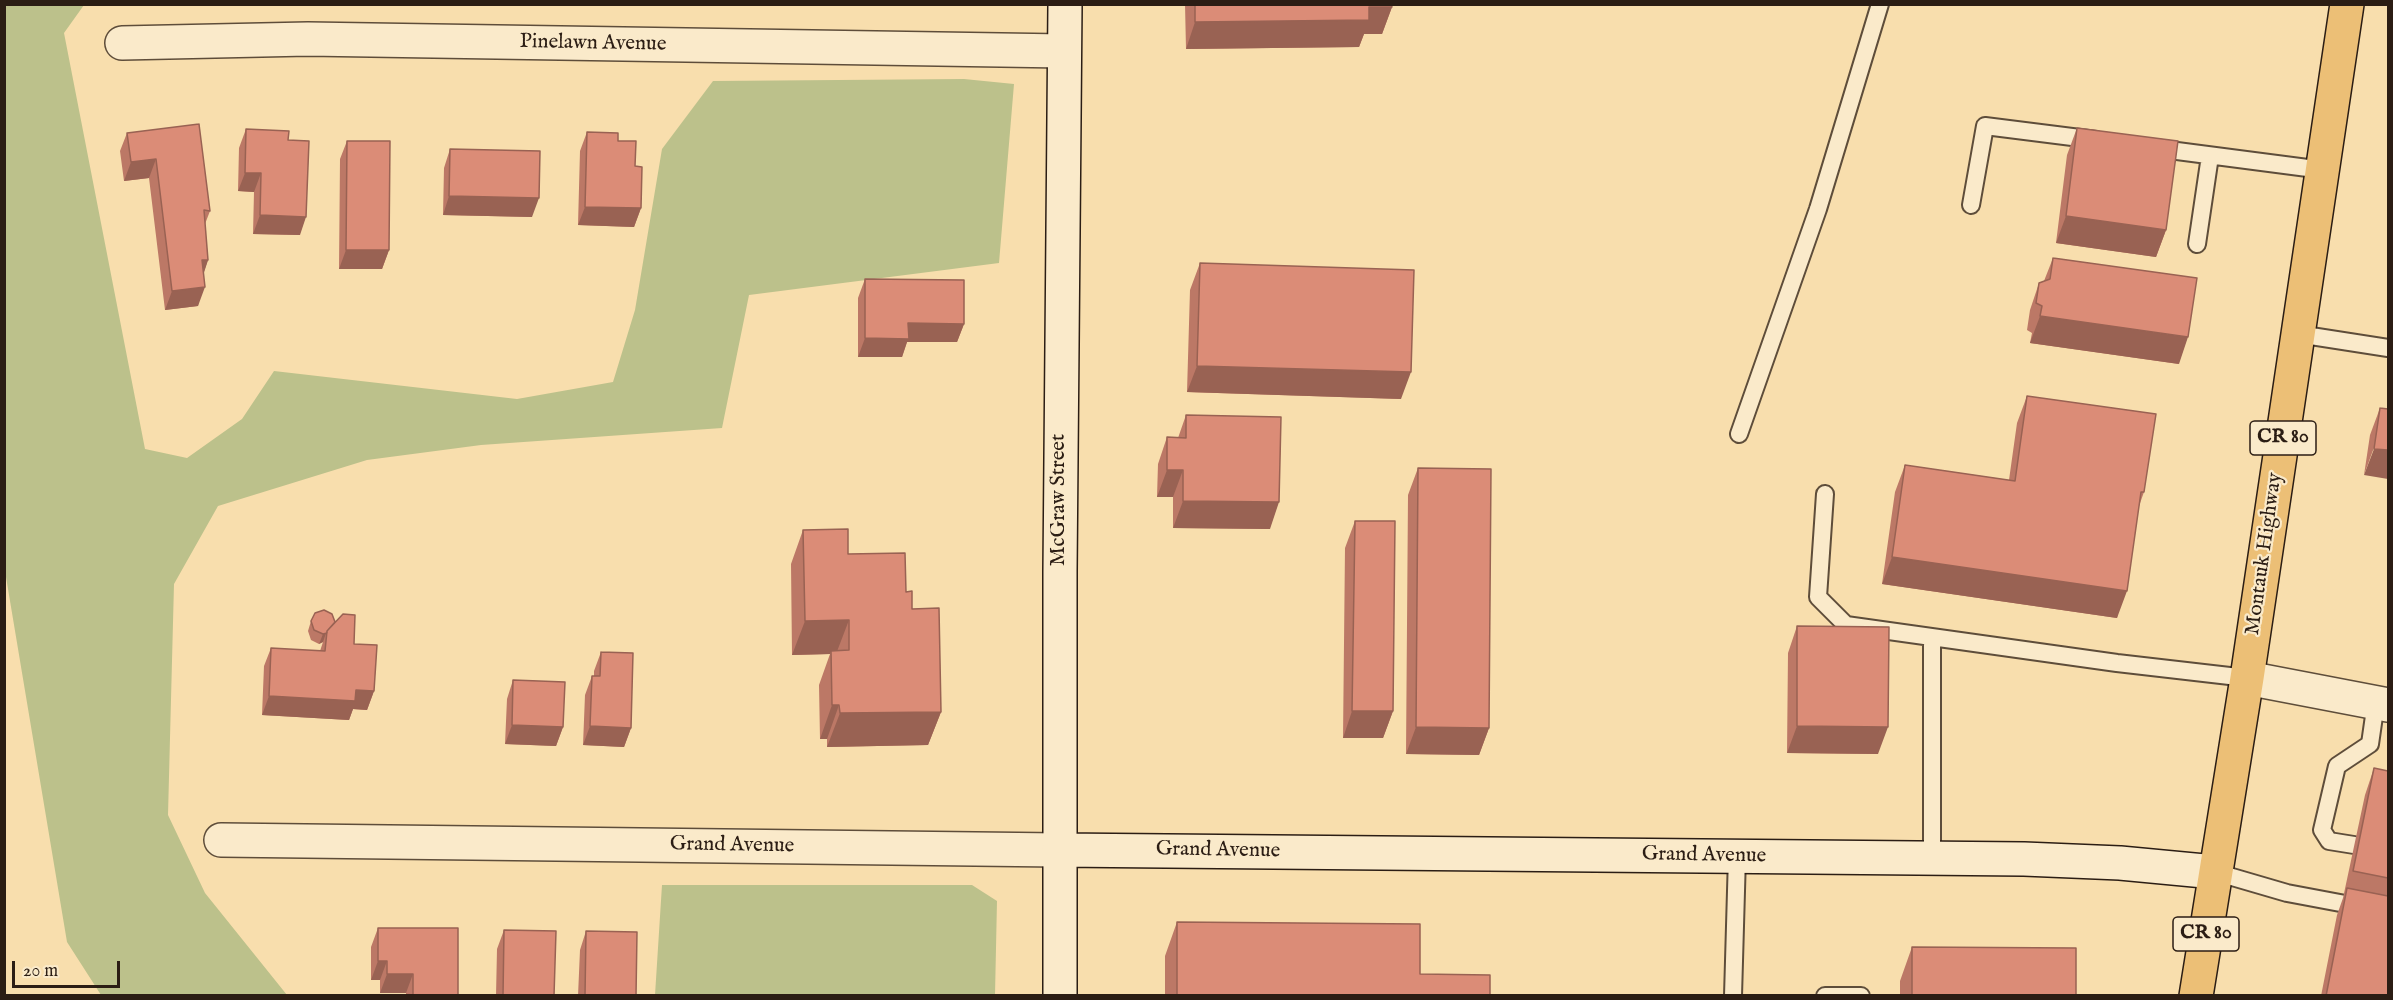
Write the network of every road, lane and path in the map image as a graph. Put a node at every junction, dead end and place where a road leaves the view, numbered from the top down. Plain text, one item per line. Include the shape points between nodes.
1 (1065, 4) edge
2 (1880, 4) edge
3 (2347, 4) edge
4 (122, 43) dead end
5 (1064, 51) junction
6 (2115, 143) edge
7 (2139, 146) edge
8 (2210, 156) junction
9 (2323, 170) junction
10 (1971, 206) dead end
11 (2197, 244) dead end
12 (2298, 334) junction
13 (2388, 348) edge
14 (1739, 434) dead end
15 (1825, 494) dead end
16 (1932, 637) junction
17 (2247, 678) junction
18 (2382, 704) edge
19 (220, 840) dead end
20 (2354, 845) dead end
21 (1059, 850) junction
22 (1737, 856) junction
23 (1932, 858) junction
24 (2216, 872) junction
25 (2388, 912) edge
26 (1060, 996) edge
27 (1733, 996) edge
28 (1825, 996) edge
29 (1861, 996) edge
30 (2196, 996) edge

1 - 5 street, McGraw Street
2 - 14 lane via 1818,209
3 - 9 main road, Montauk Highway / CR 80
4 - 5 street, Pinelawn Avenue via 308,39
5 - 21 street, McGraw Street
6 - 10 lane via 1985,126
7 - 8 lane
8 - 9 lane
8 - 11 lane
9 - 12 main road, Montauk Highway / CR 80
12 - 13 lane
12 - 17 main road, Montauk Highway / CR 80
15 - 16 lane via 1818,597 1846,625
16 - 17 lane
16 - 23 lane
17 - 18 street
17 - 24 main road, Montauk Highway / CR 80
18 - 20 lane via 2370,744 2337,766 2322,830 2329,841
19 - 21 street, Grand Avenue
21 - 22 street, Grand Avenue
21 - 26 street, McGraw Street
22 - 23 street, Grand Avenue
22 - 27 lane
23 - 24 street, Grand Avenue via 2120,863
24 - 25 lane via 2287,893
24 - 30 main road, Montauk Highway / CR 80
28 - 29 lane

